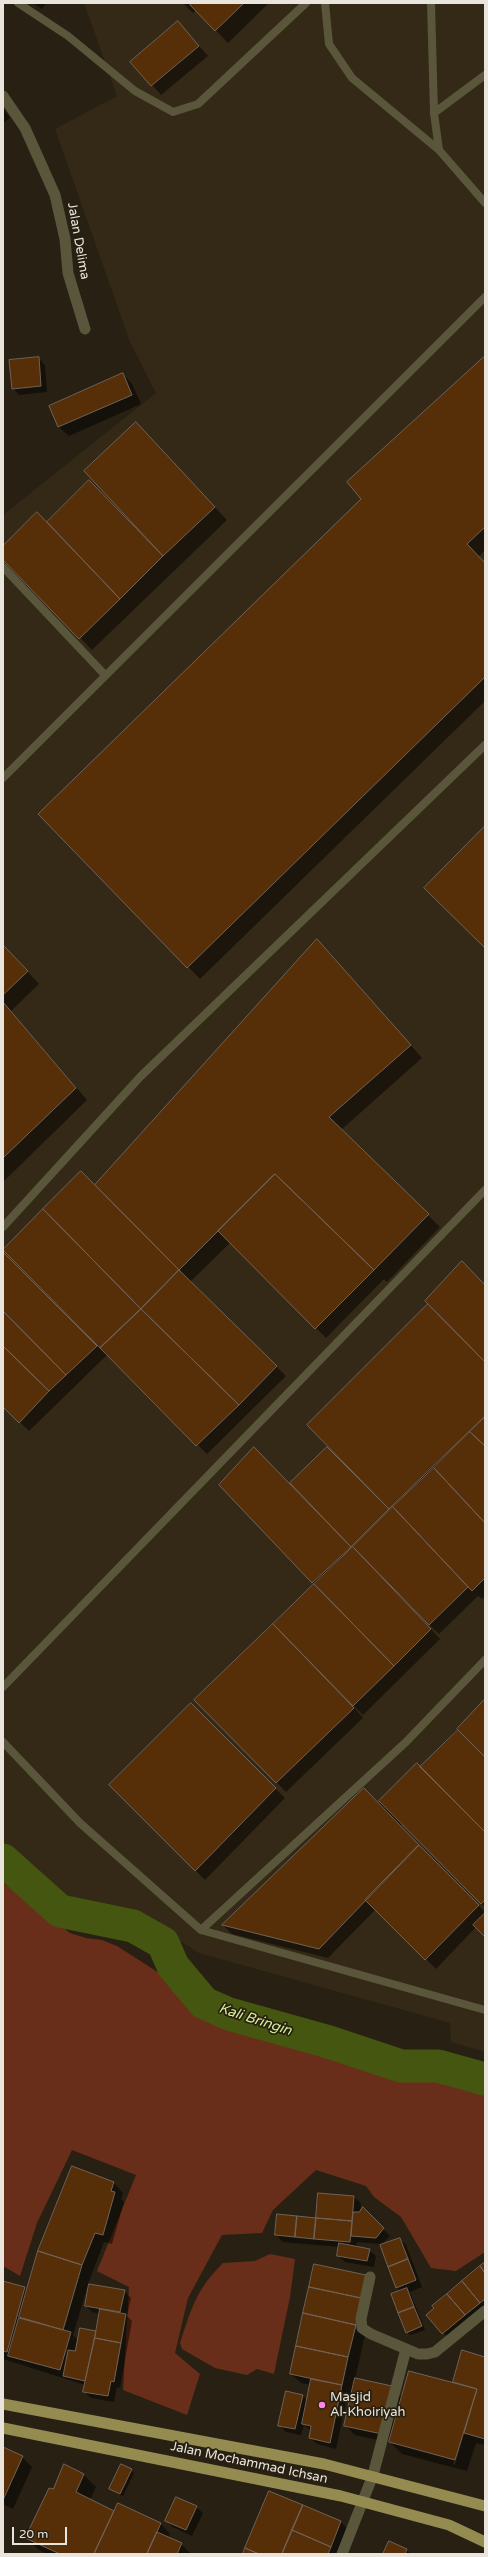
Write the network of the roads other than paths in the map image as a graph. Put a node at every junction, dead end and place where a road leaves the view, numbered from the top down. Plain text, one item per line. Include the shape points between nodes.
1 (18, 3) edge
2 (306, 3) edge
3 (325, 3) edge
4 (431, 3) edge
5 (485, 75) edge
6 (3, 96) edge
7 (434, 113) junction
8 (439, 150) junction
9 (485, 203) edge
10 (485, 298) edge
11 (85, 329) dead end
12 (3, 567) edge
13 (105, 675) junction
14 (485, 745) edge
15 (3, 778) edge
16 (485, 1190) edge
17 (3, 1227) edge
18 (485, 1660) edge
19 (3, 1687) edge
20 (3, 1742) edge
21 (201, 1930) junction
22 (485, 2010) edge
23 (370, 2276) dead end
24 (485, 2311) edge
25 (406, 2349) junction
26 (3, 2404) edge
27 (3, 2428) edge
28 (373, 2475) junction
29 (362, 2502) junction
30 (485, 2506) edge
31 (485, 2542) edge
32 (342, 2554) edge

1 - 2 lane via 68,36 135,91 173,112 198,104
3 - 8 lane via 329,44 352,78
4 - 7 lane
5 - 7 lane
6 - 11 street, Jalan Delima via 25,128 55,195 65,239 68,274
7 - 8 lane
8 - 9 lane
10 - 13 lane
12 - 13 lane
13 - 15 lane
14 - 17 lane via 141,1076
16 - 19 lane
18 - 21 lane via 406,1742
20 - 21 lane via 80,1823
21 - 22 lane
23 - 25 street via 361,2319 362,2328
24 - 25 street via 435,2352 418,2354
25 - 28 street
26 - 28 main road, Jalan Mochammad Ichsan via 316,2462
27 - 29 main road, Jalan Mochammad Ichsan
28 - 29 street
28 - 30 main road, Jalan Mochammad Ichsan
29 - 31 main road, Jalan Mochammad Ichsan via 449,2525
29 - 32 street

